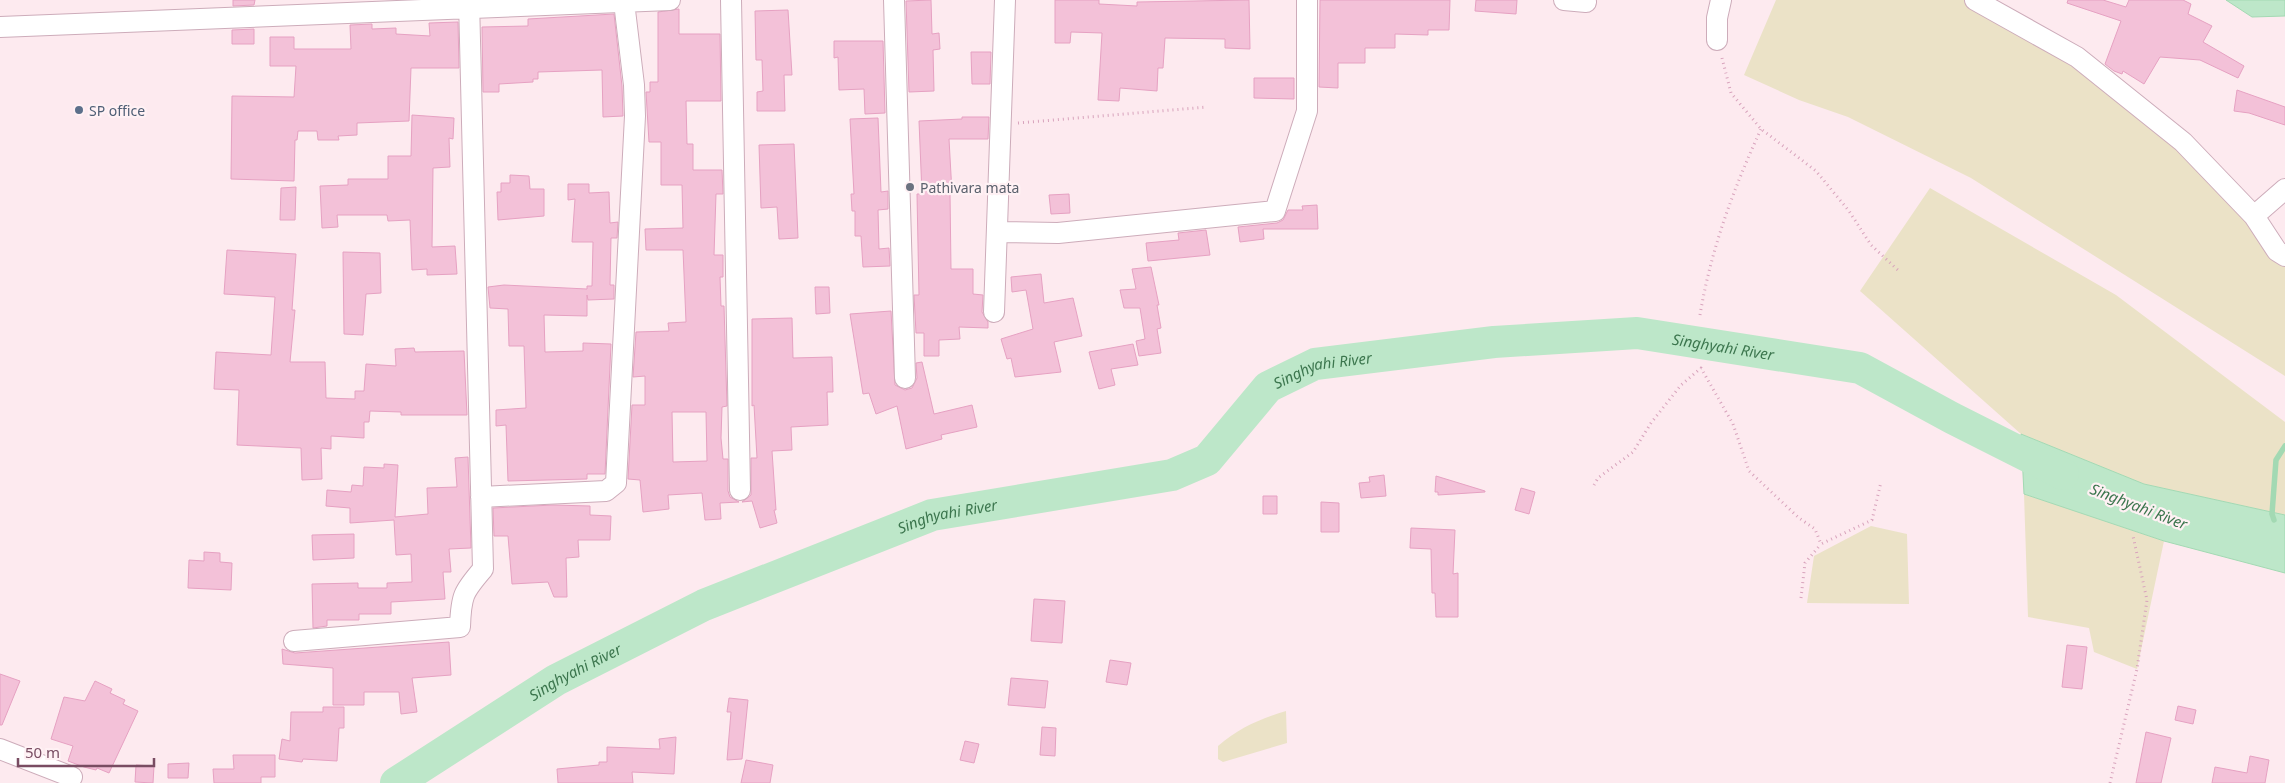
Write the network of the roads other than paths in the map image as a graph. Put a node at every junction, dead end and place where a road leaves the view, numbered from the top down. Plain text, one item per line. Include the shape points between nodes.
1 (670, 0) edge
2 (731, 0) edge
3 (894, 0) edge
4 (1005, 0) edge
5 (1307, 0) edge
6 (1564, 0) edge
7 (1721, 0) edge
8 (1975, 0) edge
9 (624, 2) junction
10 (1586, 2) dead end
11 (469, 5) edge
12 (0, 28) edge
13 (1717, 40) road end
14 (2285, 189) edge
15 (2254, 216) junction
16 (997, 232) junction
17 (2285, 256) edge
18 (994, 312) dead end
19 (905, 378) dead end
20 (740, 490) dead end
21 (481, 497) junction
22 (294, 641) dead end
23 (0, 749) edge
24 (72, 777) dead end

1 - 9 street
2 - 20 street
3 - 19 street
4 - 16 street
5 - 16 street via 1307,111 1275,211 1058,233
6 - 10 street
7 - 13 street
8 - 15 street via 2077,56 2183,142
9 - 11 street
9 - 21 street via 635,116 616,483 606,491
11 - 12 street
11 - 21 street
14 - 15 street
15 - 17 street via 2277,251
16 - 18 street
21 - 22 street via 483,569 460,600 460,626
23 - 24 street

